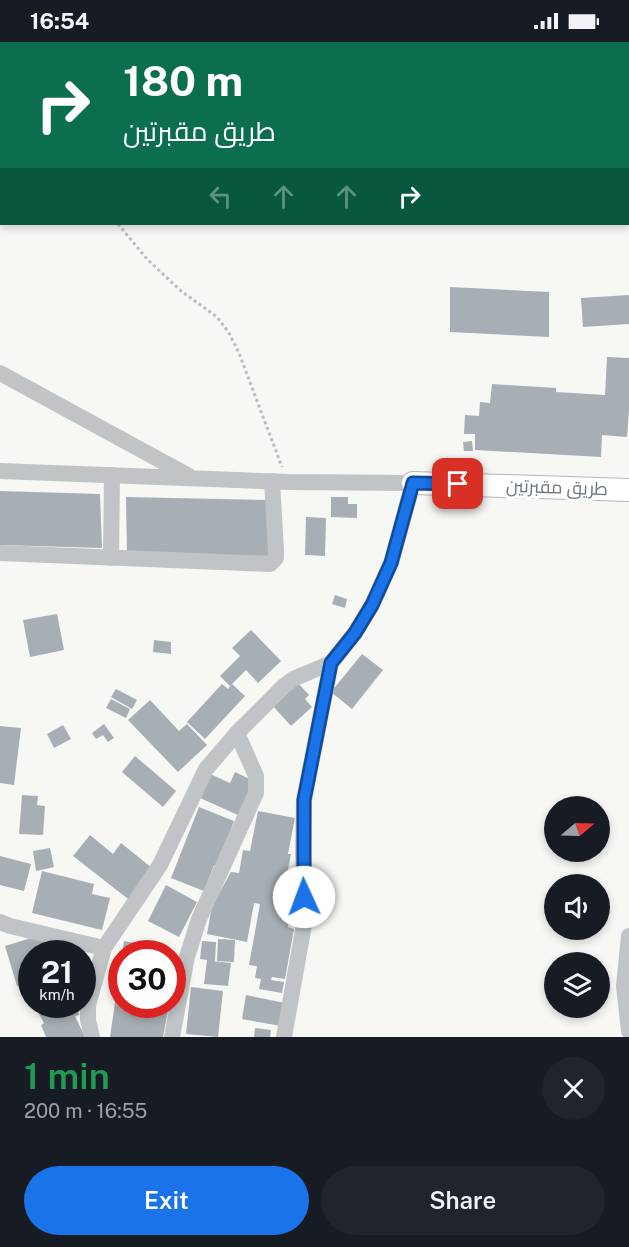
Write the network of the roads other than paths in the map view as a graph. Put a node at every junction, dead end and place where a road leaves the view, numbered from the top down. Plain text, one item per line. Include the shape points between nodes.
1 (0, 373) edge
2 (0, 387) edge
3 (26, 388) junction
4 (0, 471) edge
5 (112, 475) junction
6 (194, 478) junction
7 (280, 482) junction
8 (413, 483) junction
9 (629, 490) edge
10 (0, 553) edge
11 (111, 558) junction
12 (331, 663) junction
13 (237, 733) junction
14 (0, 922) edge
15 (629, 936) edge
16 (104, 948) junction
17 (629, 1031) edge
18 (92, 1037) edge
19 (172, 1037) edge
20 (284, 1037) edge

1 - 3 street
2 - 3 street
3 - 6 street
4 - 5 street
5 - 6 street
5 - 11 street
6 - 7 street
7 - 8 street
7 - 11 street via 276,558 270,564
8 - 9 street, طريق مقبرتين
8 - 12 street via 391,563 372,605
10 - 11 street
12 - 13 street via 293,679
12 - 20 street via 304,800 305,918
13 - 16 street via 206,769 160,865
13 - 19 street via 256,776 256,793 191,940
14 - 16 street
15 - 17 street via 624,986
16 - 18 street via 88,1005

